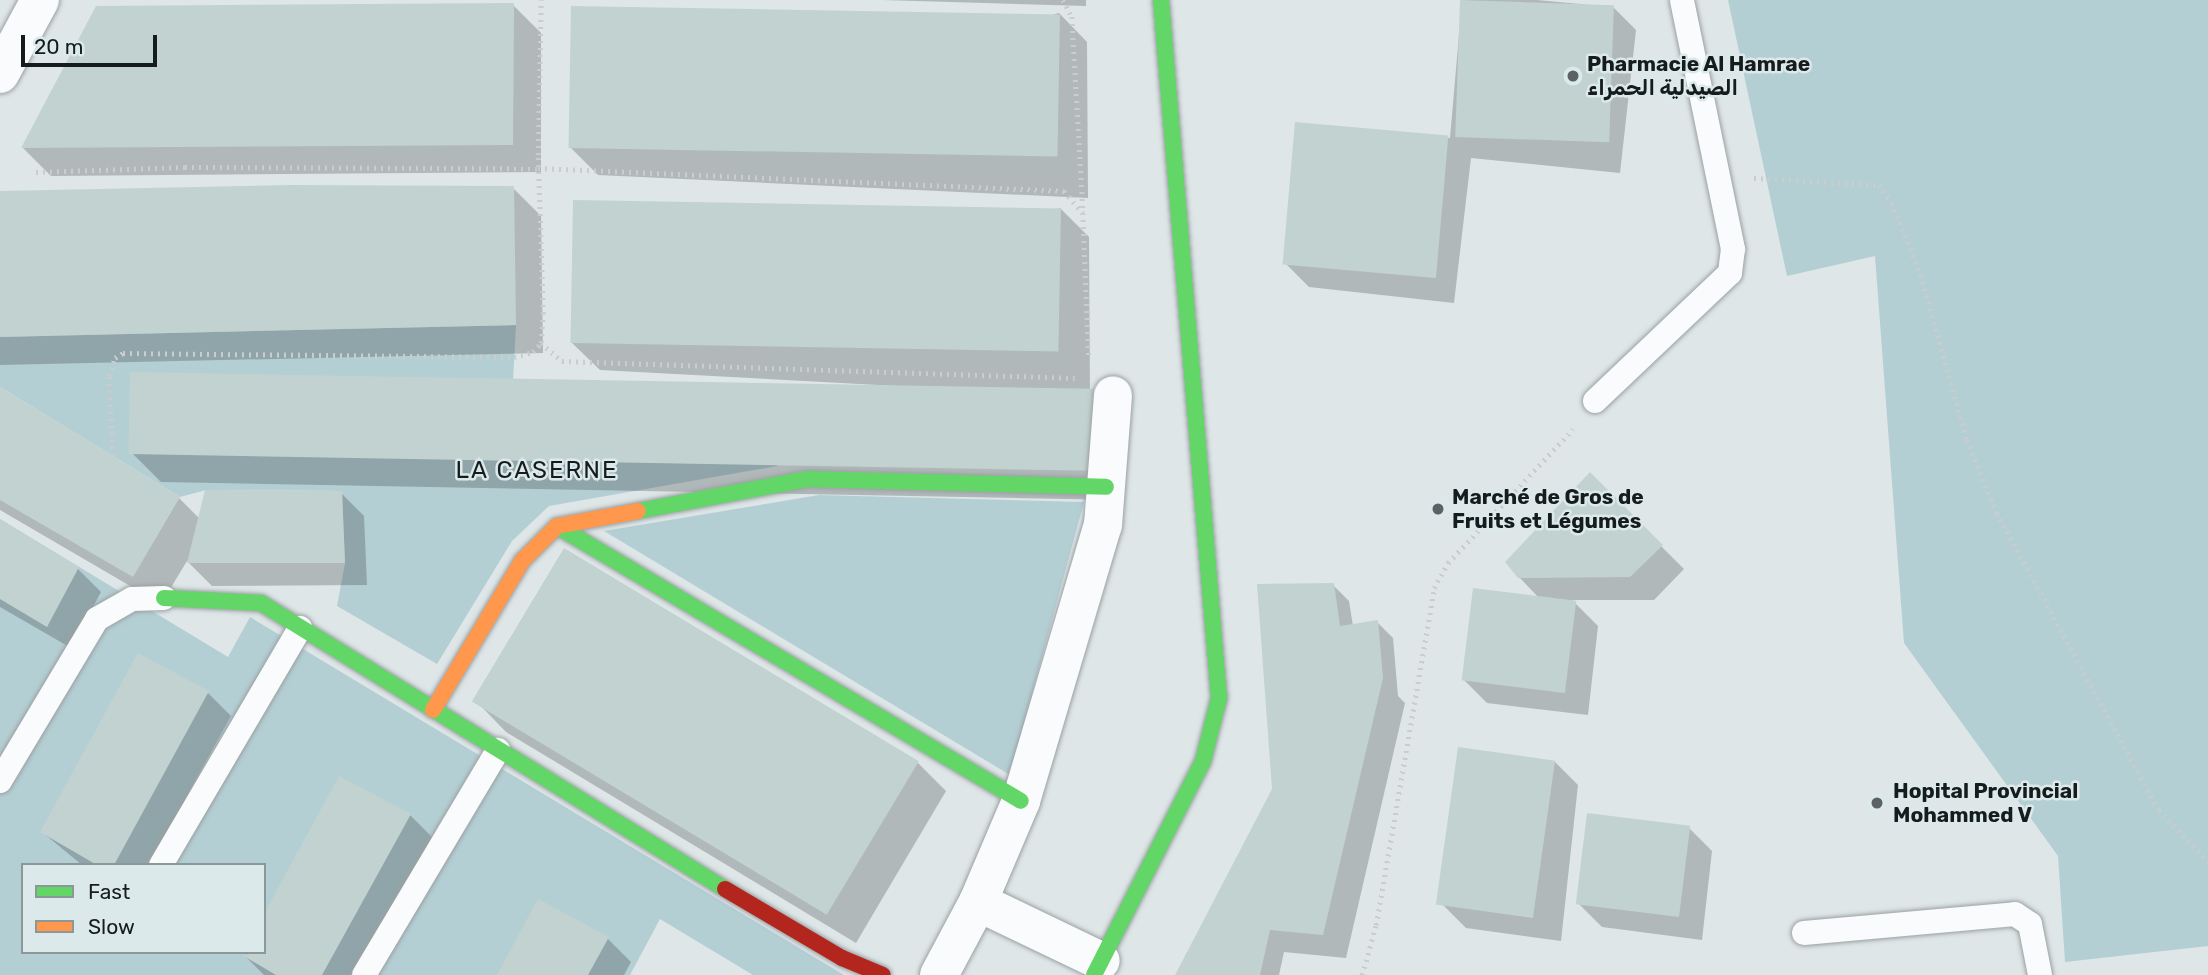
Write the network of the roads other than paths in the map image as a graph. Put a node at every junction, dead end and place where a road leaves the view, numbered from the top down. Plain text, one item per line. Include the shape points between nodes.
1 (40, 0) edge
2 (1161, 0) edge
3 (1682, 0) edge
4 (0, 74) edge
5 (1102, 387) road end
6 (1595, 401) road end
7 (1106, 487) junction
8 (557, 526) junction
9 (164, 597) joint
10 (300, 628) junction
11 (433, 710) junction
12 (498, 750) junction
13 (0, 781) edge
14 (1021, 801) junction
15 (162, 863) edge
16 (978, 902) junction
17 (1804, 933) dead end
18 (1097, 968) edge
19 (364, 975) edge
20 (883, 975) edge
21 (939, 975) edge
22 (2040, 975) edge

1 - 4 street
2 - 18 street via 1219,698 1203,761
3 - 6 lane via 1733,249 1730,273
5 - 7 street
7 - 8 street via 807,479
7 - 14 street via 1103,525
8 - 11 street via 522,561
8 - 14 street
9 - 10 street via 261,603
9 - 13 lane via 132,599 97,618
10 - 11 street
10 - 15 lane
11 - 12 street
12 - 19 lane
12 - 20 street via 842,958
14 - 16 street
16 - 18 street
16 - 21 street
17 - 22 lane via 2015,914 2030,924

